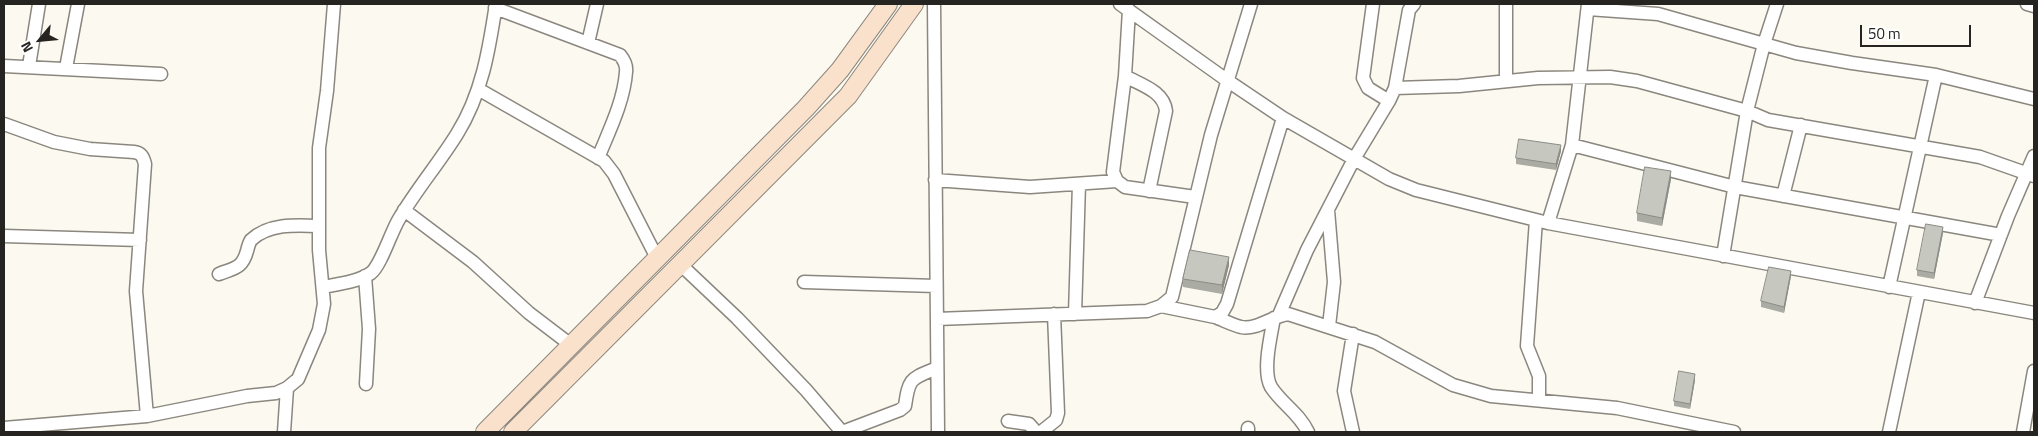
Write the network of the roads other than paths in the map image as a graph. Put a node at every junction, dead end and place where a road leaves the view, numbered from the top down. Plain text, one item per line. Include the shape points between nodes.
1 (39, 4) edge
2 (78, 4) edge
3 (334, 4) edge
4 (597, 4) edge
5 (888, 4) edge
6 (914, 4) edge
7 (934, 4) edge
8 (1251, 4) edge
9 (1374, 4) edge
10 (1414, 4) edge
11 (1506, 4) edge
12 (1777, 4) edge
13 (2027, 4) edge
14 (495, 6) edge
15 (1588, 6) edge
16 (2034, 6) edge
17 (1125, 7) edge
18 (588, 43) junction
19 (1764, 44) junction
20 (4, 66) edge
21 (29, 66) junction
22 (66, 68) junction
23 (161, 74) dead end
24 (1936, 75) junction
25 (1125, 76) junction
26 (1581, 76) junction
27 (1228, 81) junction
28 (1506, 81) junction
29 (1395, 88) junction
30 (478, 90) junction
31 (2034, 99) edge
32 (1389, 101) junction
33 (1747, 111) junction
34 (1284, 118) junction
35 (4, 124) edge
36 (1801, 125) junction
37 (1572, 144) junction
38 (1920, 146) junction
39 (2034, 156) edge
40 (598, 158) junction
41 (1354, 159) junction
42 (2031, 174) edge
43 (935, 180) junction
44 (1117, 181) junction
45 (1078, 184) junction
46 (1735, 187) junction
47 (1149, 191) junction
48 (1783, 196) junction
49 (1195, 197) junction
50 (404, 210) junction
51 (1328, 210) junction
52 (1903, 218) junction
53 (1542, 221) junction
54 (319, 226) junction
55 (2001, 235) junction
56 (4, 236) edge
57 (140, 240) junction
58 (1724, 256) junction
59 (657, 258) junction
60 (680, 264) junction
61 (219, 274) dead end
62 (365, 276) junction
63 (804, 282) dead end
64 (936, 286) junction
65 (323, 287) junction
66 (1889, 287) junction
67 (1919, 292) junction
68 (1975, 303) junction
69 (1161, 306) junction
70 (2034, 313) edge
71 (1054, 314) junction
72 (1075, 314) junction
73 (1215, 316) junction
74 (1276, 316) junction
75 (937, 319) junction
76 (1328, 326) junction
77 (1353, 334) junction
78 (571, 345) junction
79 (938, 368) junction
80 (2034, 371) edge
81 (366, 384) dead end
82 (288, 388) junction
83 (1539, 400) junction
84 (147, 416) junction
85 (1008, 421) dead end
86 (2027, 425) edge
87 (4, 428) edge
88 (284, 432) edge
89 (485, 432) edge
90 (513, 432) edge
91 (842, 432) edge
92 (938, 432) edge
93 (1036, 432) edge
94 (1041, 432) edge
95 (1308, 432) edge
96 (1353, 432) edge
97 (1728, 432) edge
98 (1889, 432) edge

1 - 21 street
2 - 22 street
3 - 54 street via 319,148
4 - 18 street
5 - 59 street via 840,70 806,108
6 - 60 street via 848,96
7 - 43 street
8 - 27 street
9 - 32 street via 1363,78 1368,88
10 - 29 street via 1409,10
11 - 28 street
12 - 19 street
13 - 16 street
14 - 18 street
14 - 30 street via 492,39
15 - 19 street via 1658,14
15 - 26 street
17 - 25 street
17 - 27 street
18 - 40 street via 620,55 626,72 621,97
19 - 24 street via 1852,63
19 - 33 street
20 - 21 street
21 - 22 street
22 - 23 street
24 - 31 street
24 - 38 street
25 - 44 street via 1113,172
25 - 47 street via 1160,95 1165,103
26 - 28 street
26 - 33 street via 1637,81
26 - 37 street
27 - 34 street
27 - 49 street
28 - 29 street
29 - 32 street
30 - 40 street
30 - 50 street via 458,133
32 - 41 street
33 - 36 street via 1768,120
33 - 46 street
34 - 41 street
34 - 73 street via 1227,304 1222,313
35 - 57 street via 54,142 140,153 145,164
36 - 38 street
36 - 48 street
37 - 46 street
37 - 53 street
38 - 42 street via 1980,157
38 - 52 street
39 - 42 street
40 - 59 street via 614,174
41 - 51 street
41 - 53 street via 1416,190
42 - 55 street
43 - 45 street via 1030,187
43 - 64 street
44 - 45 street
44 - 47 street via 1125,187
45 - 72 street
46 - 48 street
46 - 58 street
47 - 49 street
48 - 52 street
49 - 69 street via 1172,297
50 - 62 street via 378,264
50 - 78 street via 473,262 528,313
51 - 74 street
51 - 76 street via 1334,282
52 - 55 street
52 - 66 street
53 - 58 street
53 - 83 street via 1528,346 1539,376
54 - 61 street via 284,225 262,234 252,240 239,266
54 - 65 street
55 - 68 street
56 - 57 street
57 - 84 street via 136,291
58 - 66 street
59 - 78 street
60 - 90 street
60 - 91 street via 737,318
62 - 65 street
62 - 81 street via 369,329
63 - 64 street
64 - 75 street
65 - 82 street via 324,304 318,330 298,379
66 - 67 street
67 - 68 street
67 - 98 street
68 - 70 street
69 - 72 street via 1147,311
69 - 73 street
71 - 72 street
71 - 75 street
71 - 94 street via 1058,413 1056,420
73 - 74 street via 1250,327
74 - 76 street via 1288,314
74 - 95 street via 1267,356 1270,385 1299,416
75 - 79 street
76 - 77 street
77 - 83 street via 1375,342 1453,384 1491,396
77 - 96 street via 1344,391
78 - 89 street
79 - 91 street via 911,381 905,406 900,410
79 - 92 street
80 - 86 street
82 - 84 street via 276,393 222,400
82 - 88 street
83 - 97 street via 1617,408
84 - 87 street
85 - 93 street via 1029,424

